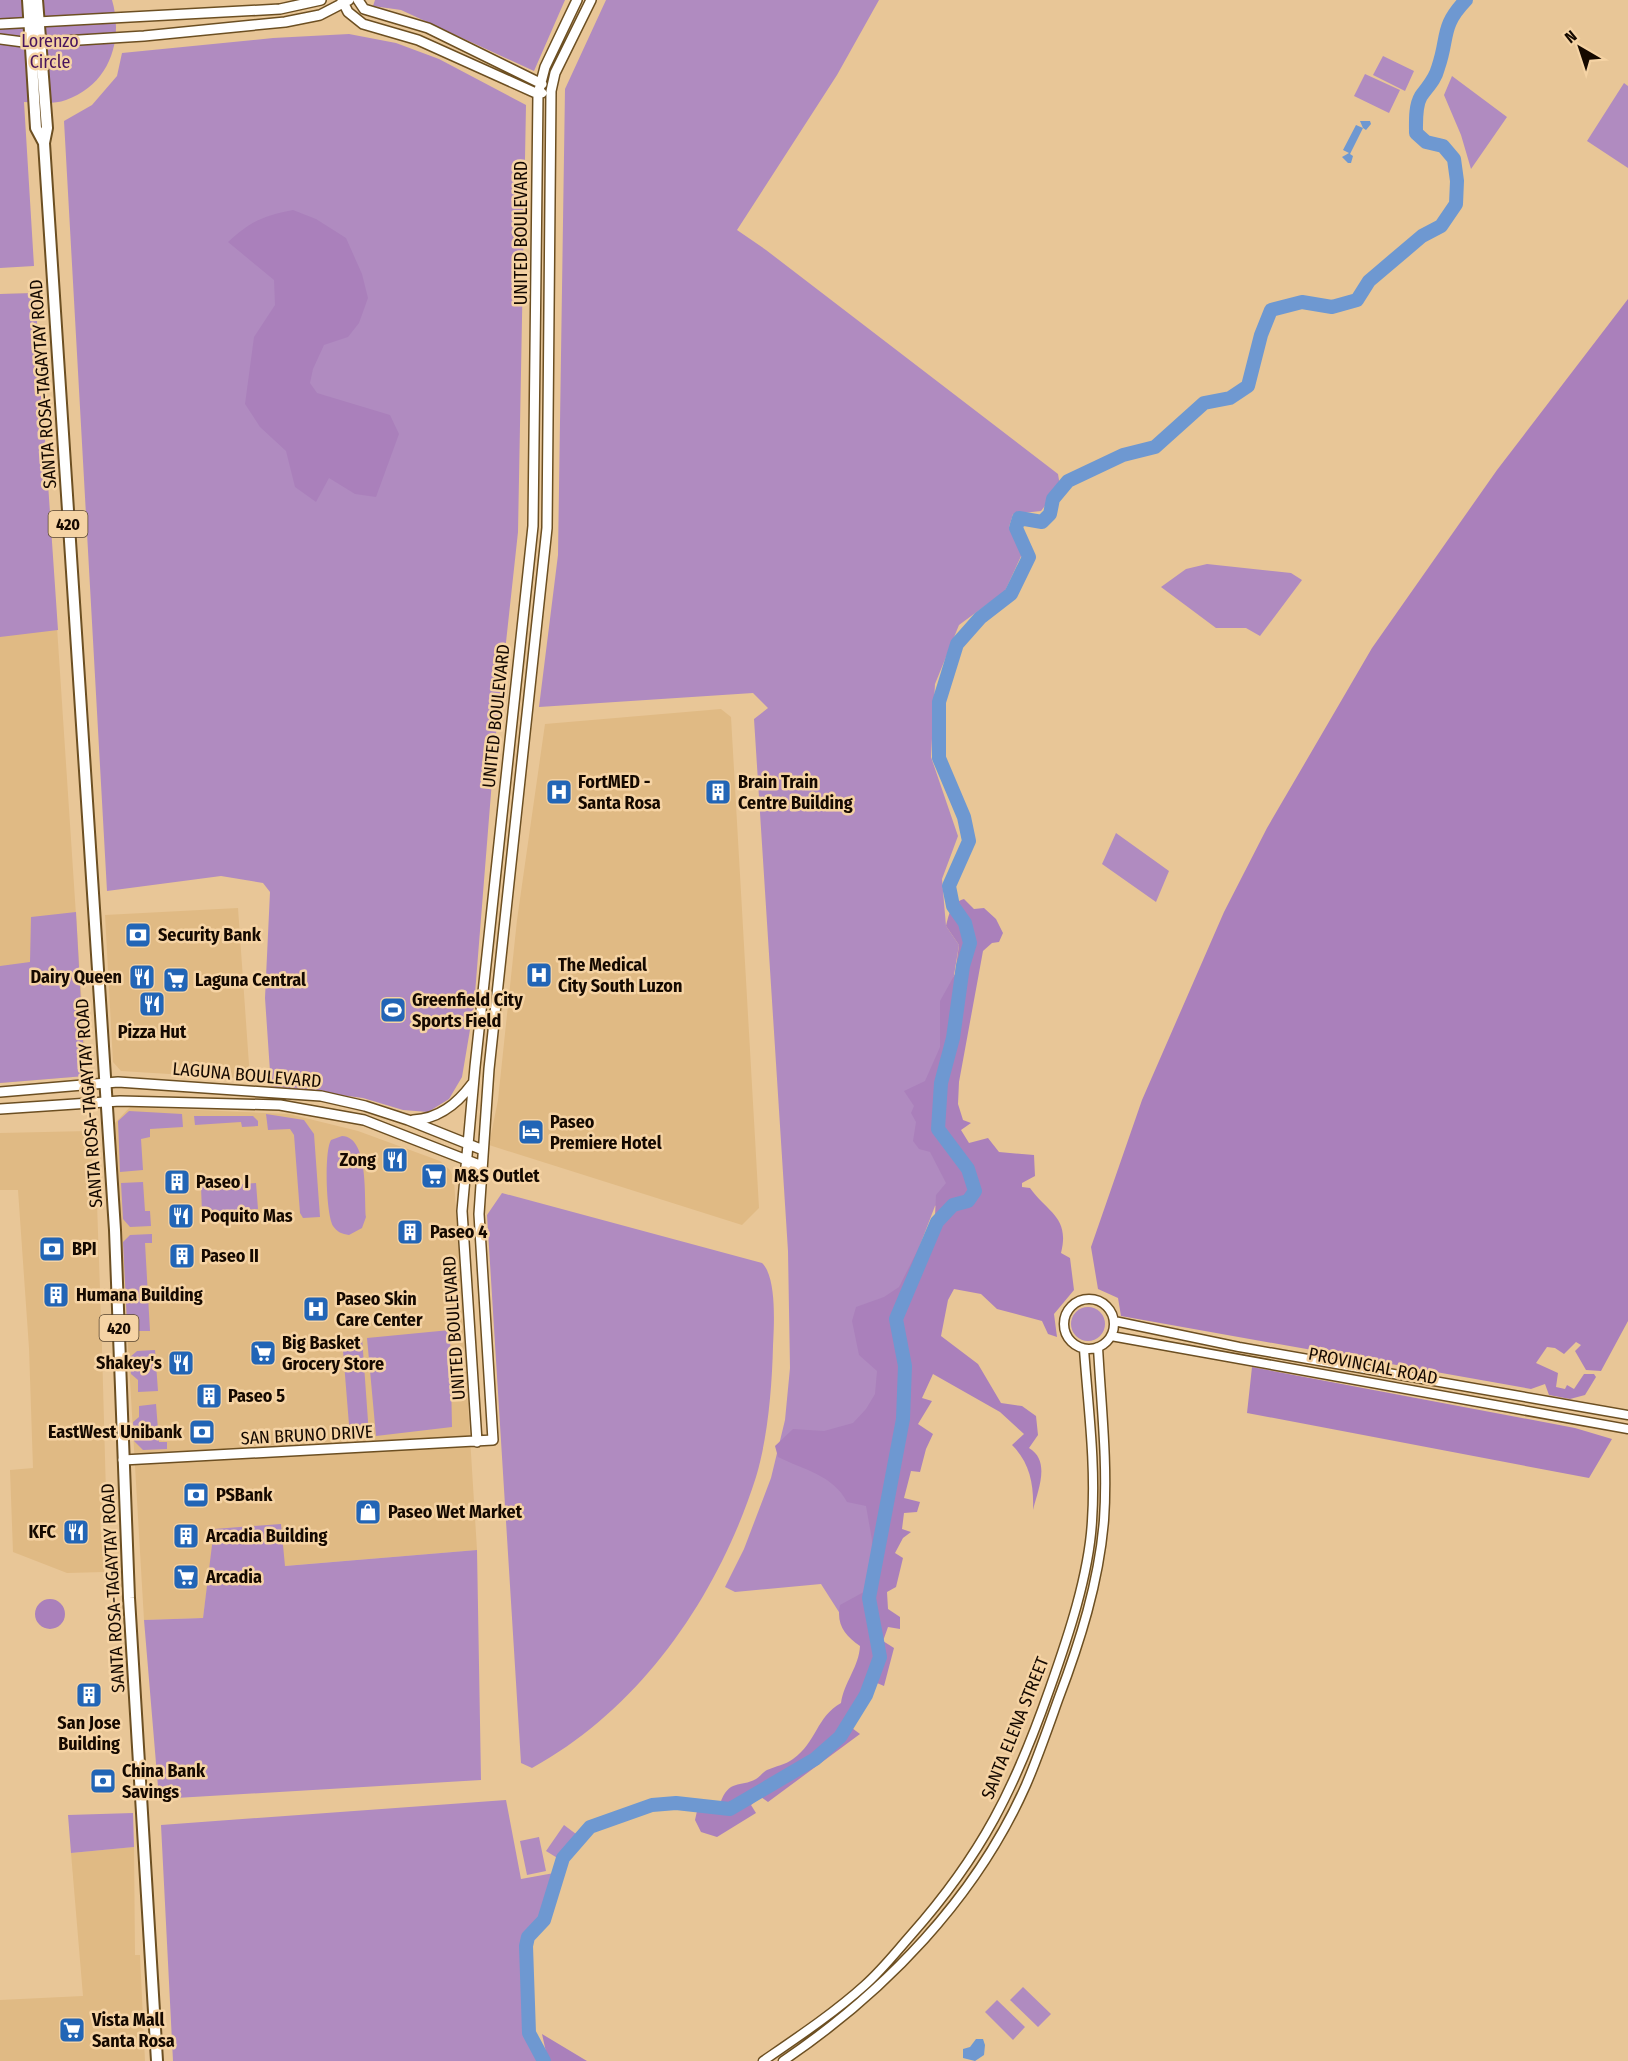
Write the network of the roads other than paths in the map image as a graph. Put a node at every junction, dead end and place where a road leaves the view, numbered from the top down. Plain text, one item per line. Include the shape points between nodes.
1 (28, 0) edge
2 (37, 0) edge
3 (321, 0) edge
4 (358, 0) edge
5 (577, 0) edge
6 (591, 0) edge
7 (345, 1) edge
8 (0, 24) edge
9 (34, 24) junction
10 (0, 39) edge
11 (35, 43) junction
12 (540, 81) junction
13 (550, 91) junction
14 (538, 94) junction
15 (104, 1082) junction
16 (474, 1082) junction
17 (0, 1092) edge
18 (321, 1096) junction
19 (105, 1102) junction
20 (0, 1109) edge
21 (319, 1111) junction
22 (408, 1120) junction
23 (468, 1144) junction
24 (483, 1150) junction
25 (467, 1161) junction
26 (482, 1166) junction
27 (1114, 1321) junction
28 (1111, 1336) junction
29 (1098, 1347) junction
30 (1084, 1349) junction
31 (1495, 1391) junction
32 (1492, 1406) junction
33 (1628, 1414) edge
34 (1628, 1429) edge
35 (493, 1440) joint
36 (477, 1442) junction
37 (123, 1460) junction
38 (158, 2061) edge
39 (763, 2061) edge
40 (783, 2061) edge

1 - 9 main road, SANTA ROSA-TAGAYTAY ROAD / 420
2 - 9 main road, SANTA ROSA-TAGAYTAY ROAD / 420
3 - 9 main road via 280,9
4 - 12 main road via 364,9 428,28
5 - 12 main road, UNITED BOULEVARD
6 - 13 main road, UNITED BOULEVARD
7 - 11 main road via 320,15 285,22
7 - 14 main road via 348,12 363,24 418,40
8 - 9 main road
9 - 11 main road, SANTA ROSA-TAGAYTAY ROAD / 420
10 - 11 main road
11 - 15 main road, SANTA ROSA-TAGAYTAY ROAD / 420 via 36,128 44,143
12 - 13 main road
12 - 14 main road, UNITED BOULEVARD
13 - 14 main road
13 - 24 main road, UNITED BOULEVARD via 547,528
14 - 16 main road, UNITED BOULEVARD via 533,526
15 - 17 main road, LAGUNA BOULEVARD
15 - 18 main road, LAGUNA BOULEVARD
15 - 19 main road, SANTA ROSA-TAGAYTAY ROAD / 420
16 - 22 main road via 442,1113 425,1120
16 - 23 main road, UNITED BOULEVARD
18 - 21 main road
18 - 22 main road, LAGUNA BOULEVARD
19 - 20 main road, LAGUNA BOULEVARD
19 - 21 main road, LAGUNA BOULEVARD via 280,1105
19 - 37 main road, SANTA ROSA-TAGAYTAY ROAD / 420 via 115,1230
21 - 25 main road, LAGUNA BOULEVARD via 374,1124
22 - 23 main road, LAGUNA BOULEVARD
23 - 24 main road, LAGUNA BOULEVARD
23 - 25 main road, UNITED BOULEVARD
24 - 26 main road, UNITED BOULEVARD
25 - 26 main road, LAGUNA BOULEVARD
25 - 36 main road, UNITED BOULEVARD via 462,1211
26 - 35 main road, UNITED BOULEVARD via 479,1214
27 - 28 street
27 - 30 street via 1108,1308 1096,1300 1073,1305 1065,1315 1065,1333
27 - 31 street, PROVINCIAL ROAD
28 - 29 street
28 - 32 street, PROVINCIAL ROAD
29 - 30 street
29 - 40 street, SANTA ELENA STREET via 1105,1488 1096,1577 1074,1658 1026,1785 1002,1831 943,1917 874,1993
30 - 39 street, SANTA ELENA STREET via 1092,1457 1092,1522 1063,1653 1014,1783 993,1824 942,1900 876,1974
31 - 32 street
31 - 33 street, PROVINCIAL ROAD
32 - 34 street, PROVINCIAL ROAD
35 - 36 main road, SAN BRUNO DRIVE
36 - 37 main road, SAN BRUNO DRIVE
37 - 38 main road, SANTA ROSA-TAGAYTAY ROAD / 420

